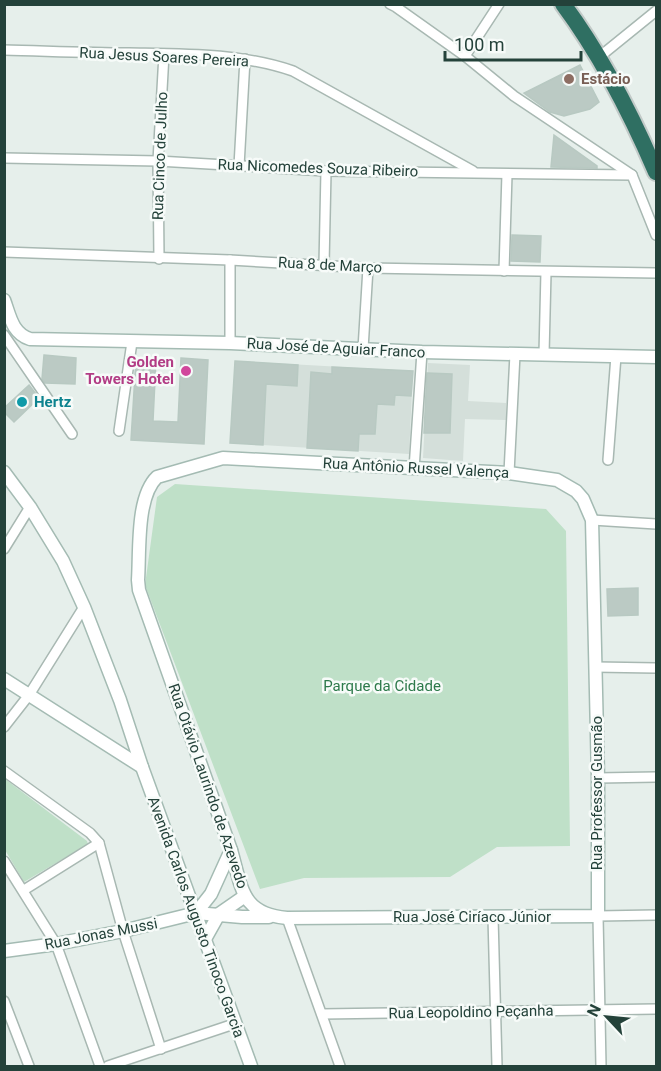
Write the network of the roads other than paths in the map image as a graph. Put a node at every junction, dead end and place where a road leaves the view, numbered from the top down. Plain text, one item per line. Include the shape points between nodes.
1 (499, 4) edge
2 (563, 4) edge
3 (394, 5) edge
4 (657, 11) edge
5 (4, 50) edge
6 (164, 54) junction
7 (465, 56) junction
8 (245, 58) junction
9 (598, 58) junction
10 (4, 158) edge
11 (608, 159) junction
12 (158, 161) junction
13 (239, 166) junction
14 (326, 171) junction
15 (475, 172) junction
16 (657, 172) edge
17 (507, 174) junction
18 (604, 175) junction
19 (632, 175) junction
20 (657, 235) edge
21 (4, 252) edge
22 (159, 259) junction
23 (230, 260) junction
24 (324, 265) junction
25 (368, 268) junction
26 (504, 271) junction
27 (546, 272) junction
28 (657, 273) edge
29 (4, 300) edge
30 (11, 337) edge
31 (132, 342) junction
32 (230, 343) junction
33 (363, 349) junction
34 (422, 352) junction
35 (515, 354) junction
36 (544, 354) junction
37 (616, 356) junction
38 (657, 357) edge
39 (119, 431) dead end
40 (72, 434) dead end
41 (608, 460) dead end
42 (414, 469) junction
43 (4, 472) edge
44 (509, 473) junction
45 (157, 477) joint
46 (30, 507) junction
47 (592, 520) junction
48 (657, 524) edge
49 (4, 549) edge
50 (84, 607) junction
51 (596, 667) junction
52 (657, 668) edge
53 (4, 679) edge
54 (28, 695) junction
55 (4, 727) edge
56 (129, 729) junction
57 (112, 746) junction
58 (142, 767) junction
59 (4, 771) edge
60 (657, 777) edge
61 (598, 778) junction
62 (99, 843) junction
63 (231, 850) junction
64 (4, 861) edge
65 (24, 890) junction
66 (245, 896) junction
67 (196, 913) junction
68 (219, 914) junction
69 (657, 915) edge
70 (598, 916) junction
71 (270, 917) junction
72 (493, 917) junction
73 (287, 918) junction
74 (123, 931) junction
75 (205, 939) junction
76 (56, 944) junction
77 (4, 951) edge
78 (4, 1001) edge
79 (601, 1009) junction
80 (657, 1009) edge
81 (497, 1011) junction
82 (322, 1014) junction
83 (234, 1024) junction
84 (161, 1049) junction
85 (29, 1066) edge
86 (100, 1066) edge
87 (108, 1066) edge
88 (251, 1066) edge
89 (340, 1066) edge
90 (497, 1066) edge
91 (601, 1066) edge

1 - 7 street
2 - 9 highway
3 - 7 street
4 - 9 street
5 - 6 street, Rua Jesus Soares Pereira
6 - 8 street, Rua Jesus Soares Pereira
6 - 12 street, Rua Cinco de Julho
7 - 11 street via 514,96
8 - 13 street
8 - 15 street, Rua Jesus Soares Pereira via 293,71
9 - 16 highway via 634,121
10 - 12 street, Rua Nicomedes Souza Ribeiro
11 - 18 street
11 - 19 street
12 - 13 street, Rua Nicomedes Souza Ribeiro
12 - 22 street, Rua Cinco de Julho
13 - 14 street, Rua Nicomedes Souza Ribeiro
14 - 15 street, Rua Nicomedes Souza Ribeiro
14 - 24 street
15 - 17 street, Rua Nicomedes Souza Ribeiro
17 - 18 street, Rua Nicomedes Souza Ribeiro
17 - 26 street
18 - 19 street, Rua Nicomedes Souza Ribeiro
19 - 20 street
21 - 22 street, Rua 8 de Março
22 - 23 street, Rua 8 de Março
23 - 24 street, Rua 8 de Março
23 - 32 street
24 - 25 street, Rua 8 de Março
25 - 26 street, Rua 8 de Março
25 - 33 street
26 - 27 street, Rua 8 de Março
27 - 28 street, Rua 8 de Março
27 - 36 street
29 - 30 street
30 - 31 street, Rua José de Aguiar Franco
30 - 40 street
31 - 32 street, Rua José de Aguiar Franco
31 - 39 street
32 - 33 street, Rua José de Aguiar Franco
33 - 34 street, Rua José de Aguiar Franco
34 - 35 street, Rua José de Aguiar Franco
34 - 42 street
35 - 36 street, Rua José de Aguiar Franco
35 - 44 street
36 - 37 street, Rua José de Aguiar Franco
37 - 38 street, Rua José de Aguiar Franco
37 - 41 street
42 - 44 street, Rua Antônio Russel Valença
42 - 45 street, Rua Antônio Russel Valença via 223,458
43 - 46 street
44 - 47 street, Rua Antônio Russel Valença via 568,484 583,499
45 - 63 street, Rua Otávio Laurindo de Azevedo via 143,506 138,580
46 - 49 street
46 - 50 street via 63,561
47 - 48 street
47 - 51 street, Rua Professor Gusmão
50 - 54 street
50 - 56 street
51 - 52 street
51 - 61 street, Rua Professor Gusmão
53 - 54 street
54 - 55 street
54 - 57 street
56 - 57 street via 126,741
56 - 58 street, Avenida Carlos Augusto Tinoco Garcia
57 - 58 street
58 - 67 street, Avenida Carlos Augusto Tinoco Garcia
59 - 62 street
60 - 61 street
61 - 70 street, Rua Professor Gusmão
62 - 65 street
62 - 74 street
63 - 66 street, Rua Otávio Laurindo de Azevedo
63 - 67 street via 211,894
64 - 65 street
65 - 76 street
66 - 68 street
66 - 71 street, Rua Otávio Laurindo de Azevedo via 251,905
67 - 68 street, Rua Jonas Mussi
67 - 74 street, Rua Jonas Mussi
67 - 75 street, Avenida Carlos Augusto Tinoco Garcia
68 - 71 street, Rua Jonas Mussi
68 - 75 street
69 - 70 street, Rua José Ciríaco Júnior
70 - 72 street, Rua José Ciríaco Júnior
70 - 79 street, Rua Professor Gusmão
71 - 73 street
72 - 73 street, Rua José Ciríaco Júnior
72 - 81 street
73 - 82 street
74 - 76 street, Rua Jonas Mussi
74 - 84 street
75 - 83 street, Avenida Carlos Augusto Tinoco Garcia
76 - 77 street, Rua Jonas Mussi
76 - 86 street
78 - 85 street
79 - 80 street, Rua Leopoldino Peçanha
79 - 81 street, Rua Leopoldino Peçanha
79 - 91 street, Rua Professor Gusmão
81 - 82 street, Rua Leopoldino Peçanha
81 - 90 street
82 - 89 street
83 - 84 street
83 - 88 street, Avenida Carlos Augusto Tinoco Garcia
84 - 87 street

